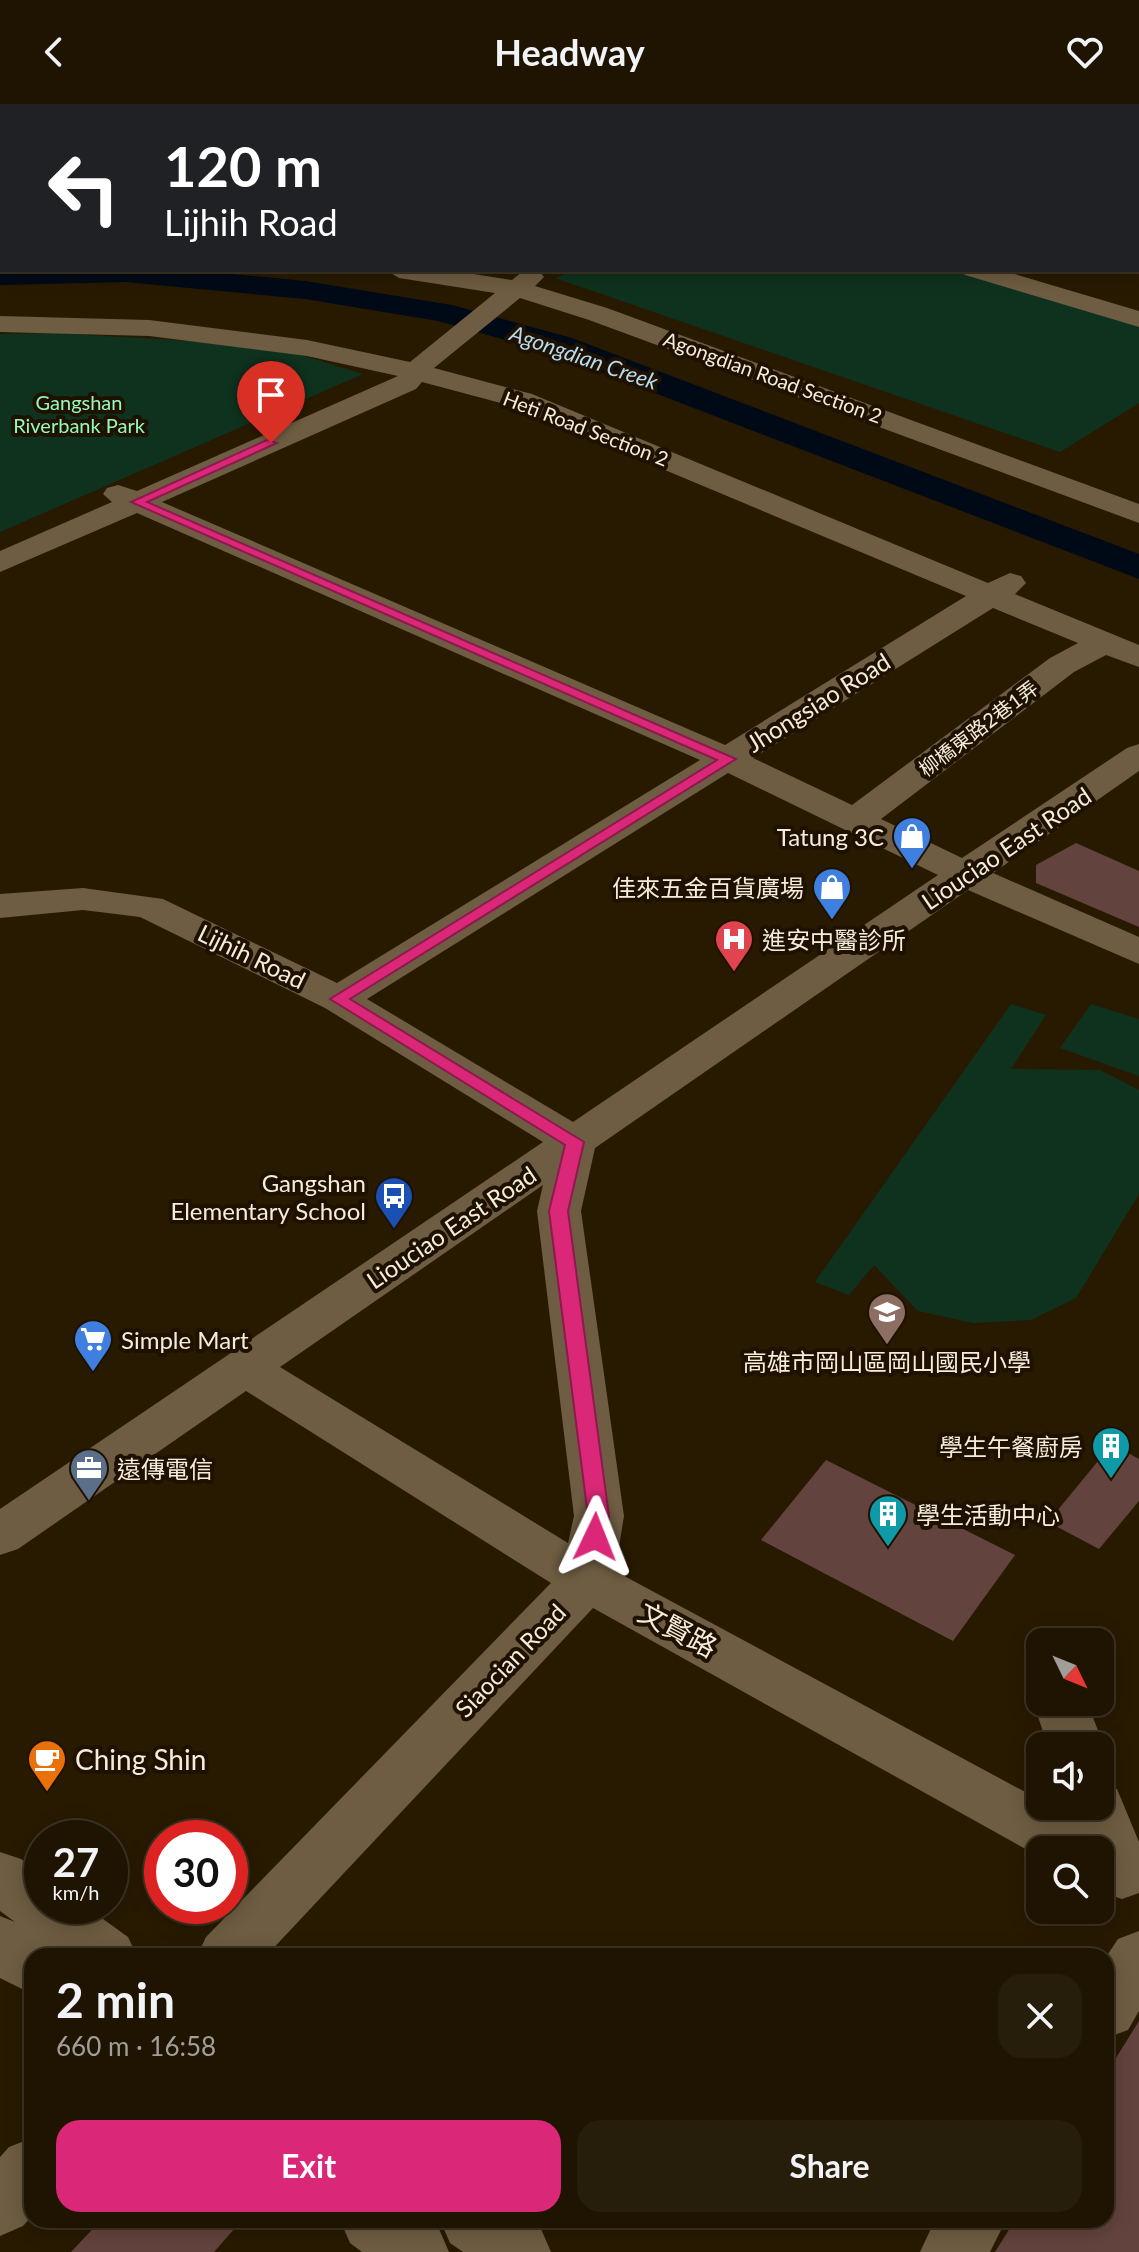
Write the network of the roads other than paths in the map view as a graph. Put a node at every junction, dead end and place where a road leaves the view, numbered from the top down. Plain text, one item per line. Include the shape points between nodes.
1 (434, 272) edge
2 (493, 272) edge
3 (981, 272) edge
4 (1023, 272) edge
5 (523, 277) edge
6 (1139, 308) edge
7 (0, 313) edge
8 (1139, 319) edge
9 (0, 324) edge
10 (421, 364) junction
11 (1034, 466) junction
12 (1139, 496) edge
13 (128, 498) junction
14 (1139, 514) edge
15 (0, 546) edge
16 (0, 563) edge
17 (1002, 587) junction
18 (1139, 635) edge
19 (1105, 642) junction
20 (1139, 657) edge
21 (1139, 755) edge
22 (728, 759) junction
23 (855, 821) junction
24 (967, 875) junction
25 (0, 906) edge
26 (1139, 952) edge
27 (339, 999) junction
28 (575, 1142) junction
29 (245, 1368) junction
30 (0, 1535) edge
31 (587, 1580) junction
32 (1054, 1836) edge
33 (0, 1877) edge
34 (0, 1943) edge
35 (96, 1948) edge
36 (235, 1948) edge
37 (1139, 1958) edge
38 (24, 1961) edge
39 (1114, 1997) edge
40 (24, 2178) edge
41 (0, 2204) edge
42 (384, 2228) edge
43 (484, 2228) edge
44 (968, 2228) edge
45 (416, 2252) edge
46 (518, 2252) edge
47 (953, 2252) edge

1 - 5 street, Agongdian Road Section 2
2 - 5 street, Agongdian Road Section 2
3 - 8 street
4 - 6 street
5 - 10 street
5 - 11 street, Agongdian Road Section 2 via 693,347 875,406
7 - 10 street, Heti Road Section 2 via 166,318
9 - 10 street, Heti Road Section 2 via 149,328
10 - 13 street via 406,383
10 - 17 street, Heti Road Section 2
11 - 12 street, Agongdian Road Section 2
11 - 14 street, Agongdian Road Section 2
13 - 15 street
13 - 16 street
13 - 22 street
17 - 18 street, Heti Road Section 2
17 - 19 street, Heti Road Section 2
17 - 22 street, Jhongsiao Road
19 - 20 street, Heti Road Section 2
19 - 23 street, 柳橋東路2巷1弄 via 1062,665
21 - 24 street, Liouciao East Road
22 - 23 street
22 - 27 street, Jhongsiao Road
23 - 24 street
24 - 26 street
24 - 28 street, Liouciao East Road
25 - 27 street, Lijhih Road via 83,899 131,902 217,937
27 - 28 street, Lijhih Road
28 - 29 street, Liouciao East Road
28 - 31 street via 559,1211 599,1516
29 - 30 street, Liouciao East Road
29 - 31 street, 文賢路
31 - 32 street, 文賢路
31 - 36 street, Siaocian Road
33 - 35 street
34 - 38 street
37 - 39 street
40 - 41 street
42 - 45 street
43 - 46 street
44 - 47 street

